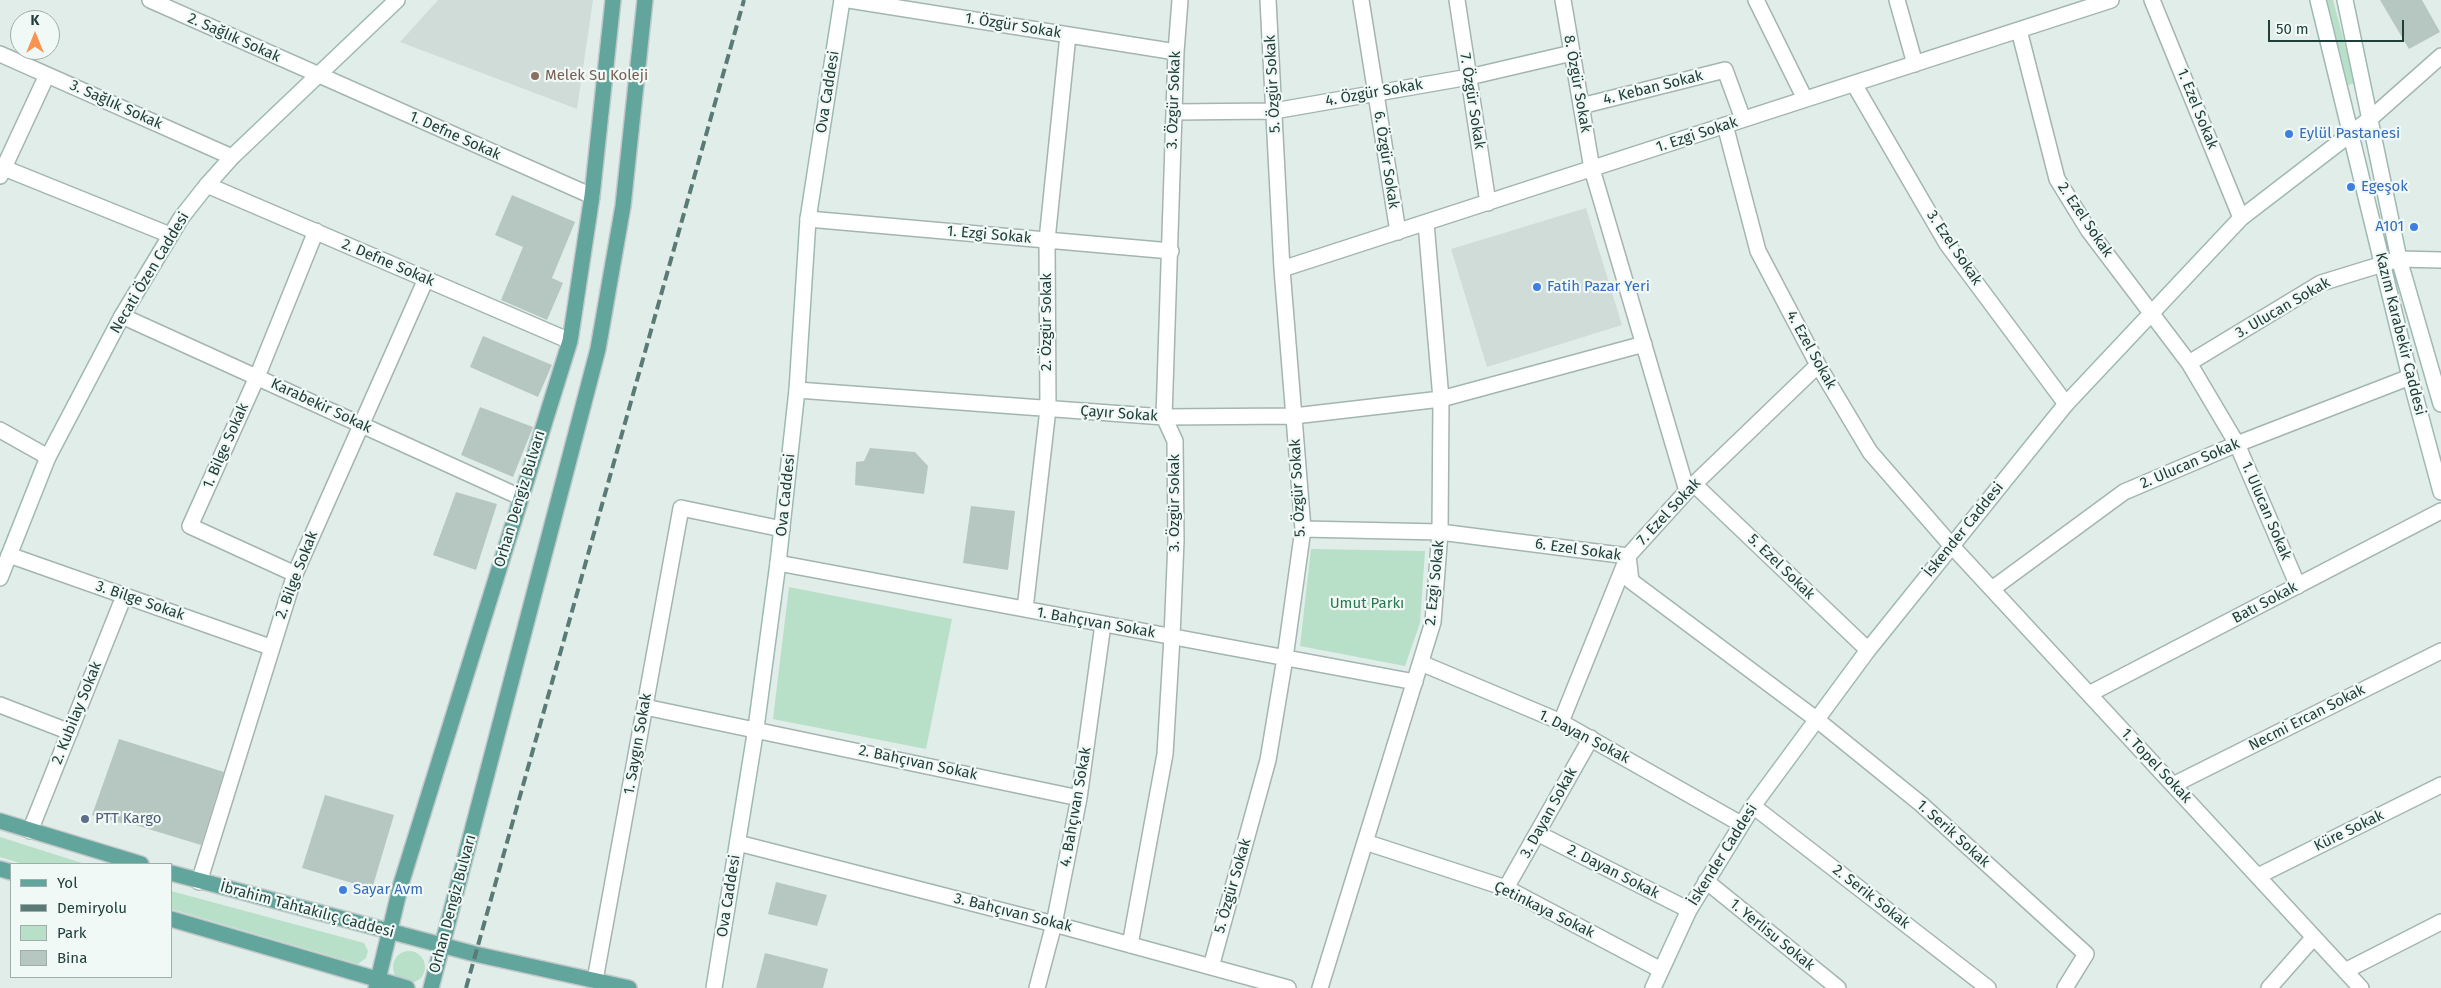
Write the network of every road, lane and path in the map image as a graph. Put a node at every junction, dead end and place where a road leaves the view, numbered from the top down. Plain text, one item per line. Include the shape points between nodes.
1 (150, 0) edge
2 (397, 0) edge
3 (613, 0) edge
4 (645, 0) edge
5 (842, 0) edge
6 (849, 0) edge
7 (1180, 0) edge
8 (1268, 0) edge
9 (1361, 0) edge
10 (1457, 0) edge
11 (1563, 0) edge
12 (1756, 0) edge
13 (1897, 0) edge
14 (2111, 0) edge
15 (2152, 0) edge
16 (2318, 0) edge
17 (2345, 0) edge
18 (2019, 30) junction
19 (1068, 35) junction
20 (1176, 52) junction
21 (1572, 53) junction
22 (0, 54) edge
23 (2441, 56) edge
24 (1915, 64) junction
25 (48, 75) junction
26 (318, 76) junction
27 (1469, 77) junction
28 (1854, 84) junction
29 (1375, 93) junction
30 (1805, 100) junction
31 (1581, 106) junction
32 (1274, 111) junction
33 (1174, 112) junction
34 (2371, 118) junction
35 (1743, 119) junction
36 (1725, 126) junction
37 (2350, 133) junction
38 (232, 157) junction
39 (1592, 169) junction
40 (2, 172) edge
41 (206, 184) junction
42 (592, 196) junction
43 (1488, 203) junction
44 (2242, 218) junction
45 (808, 219) junction
46 (1426, 223) junction
47 (316, 232) junction
48 (1398, 232) junction
49 (170, 234) junction
50 (1047, 240) junction
51 (1171, 251) junction
52 (2399, 259) junction
53 (2441, 260) edge
54 (2382, 263) junction
55 (1282, 269) junction
56 (426, 279) junction
57 (2151, 311) junction
58 (122, 316) junction
59 (570, 341) junction
60 (1644, 344) junction
61 (2189, 363) junction
62 (1818, 365) junction
63 (2431, 370) junction
64 (257, 377) junction
65 (2410, 378) junction
66 (797, 390) junction
67 (1441, 399) junction
68 (2066, 404) junction
69 (2441, 404) edge
70 (1048, 409) junction
71 (1294, 416) junction
72 (1164, 417) junction
73 (360, 424) junction
74 (0, 430) edge
75 (2237, 444) junction
76 (48, 456) junction
77 (1691, 487) junction
78 (2441, 492) edge
79 (520, 497) junction
80 (2441, 511) edge
81 (782, 529) junction
82 (1303, 529) junction
83 (1440, 532) junction
84 (1951, 545) junction
85 (9, 555) junction
86 (1628, 556) junction
87 (778, 563) junction
88 (295, 574) junction
89 (0, 578) edge
90 (2298, 586) junction
91 (1992, 589) junction
92 (124, 596) junction
93 (1025, 610) junction
94 (1103, 624) junction
95 (1172, 637) junction
96 (270, 647) junction
97 (1868, 650) junction
98 (2441, 651) edge
99 (1285, 658) junction
100 (1420, 663) junction
101 (1415, 682) junction
102 (2090, 694) junction
103 (0, 705) edge
104 (645, 707) junction
105 (1816, 719) junction
106 (1561, 722) junction
107 (756, 728) junction
108 (70, 732) junction
109 (1591, 738) junction
110 (2173, 785) junction
111 (2441, 785) edge
112 (1079, 798) junction
113 (1753, 806) junction
114 (0, 821) edge
115 (1741, 824) junction
116 (30, 830) junction
117 (1537, 833) junction
118 (1365, 842) junction
119 (738, 843) junction
120 (138, 863) edge
121 (172, 873) edge
122 (2258, 876) junction
123 (199, 882) junction
124 (1706, 882) junction
125 (1506, 888) junction
126 (1689, 910) junction
127 (172, 919) edge
128 (2441, 922) edge
129 (1054, 924) junction
130 (389, 931) junction
131 (2314, 937) junction
132 (442, 945) junction
133 (1130, 945) junction
134 (1211, 967) junction
135 (1661, 970) junction
136 (2345, 971) junction
137 (595, 980) junction
138 (377, 984) edge
139 (407, 988) edge
140 (431, 988) edge
141 (629, 988) edge
142 (714, 988) edge
143 (1036, 988) edge
144 (1288, 988) edge
145 (1320, 988) edge
146 (1652, 988) edge
147 (1838, 988) edge
148 (1988, 988) edge
149 (2065, 988) edge
150 (2270, 988) edge
151 (2361, 988) edge

1 - 26 street, 2. Sağlık Sokak
2 - 26 street, Necati Özen Caddesi
3 - 42 main road, Orhan Dengiz Bulvarı
4 - 132 main road, Orhan Dengiz Bulvarı via 623,206 598,349
5 - 45 street, Ova Caddesi
6 - 19 street, 1. Özgür Sokak
7 - 20 street, 3. Özgür Sokak
8 - 32 street, 5. Özgür Sokak
9 - 29 street, 6. Özgür Sokak
10 - 27 street, 7. Özgür Sokak
11 - 21 street, 8. Özgür Sokak
12 - 30 street
13 - 24 street
14 - 18 street, 1. Ezgi Sokak
15 - 44 street, 1. Ezel Sokak
16 - 37 street, Kazım Karabekir Caddesi
17 - 34 street, Kazım Karabekir Caddesi
18 - 24 street, 1. Ezgi Sokak
18 - 57 street, 2. Ezel Sokak via 2057,179 2089,231
19 - 20 street, 1. Özgür Sokak
19 - 50 street, 2. Özgür Sokak
20 - 33 street, 3. Özgür Sokak
21 - 27 street, 4. Özgür Sokak
21 - 31 street, 8. Özgür Sokak
22 - 25 street, 3. Sağlık Sokak
23 - 34 street, İskender Caddesi
24 - 28 street, 1. Ezgi Sokak
25 - 38 street, 3. Sağlık Sokak
25 - 40 street
26 - 38 street, Necati Özen Caddesi
26 - 42 street, 1. Defne Sokak
27 - 29 street, 4. Özgür Sokak
27 - 43 street, 7. Özgür Sokak
28 - 30 street, 1. Ezgi Sokak
28 - 68 street, 3. Ezel Sokak via 1948,244
29 - 32 street, 4. Özgür Sokak
29 - 48 street, 6. Özgür Sokak
30 - 35 street, 1. Ezgi Sokak
31 - 35 street, 4. Keban Sokak via 1725,70
31 - 39 street, 8. Özgür Sokak
32 - 33 street, 4. Özgür Sokak
32 - 55 street, 5. Özgür Sokak
33 - 51 street, 3. Özgür Sokak
34 - 37 street, İskender Caddesi
34 - 52 street, Kazım Karabekir Caddesi
35 - 36 street, 1. Ezgi Sokak
36 - 39 street, 1. Ezgi Sokak
36 - 62 street, 4. Ezel Sokak via 1758,251
37 - 44 street, İskender Caddesi
37 - 54 street, Kazım Karabekir Caddesi
38 - 41 street, Necati Özen Caddesi
39 - 43 street, 1. Ezgi Sokak
39 - 60 street, 8. Özgür Sokak
40 - 49 street
41 - 47 street, 2. Defne Sokak
41 - 49 street, Necati Özen Caddesi
42 - 59 main road, Orhan Dengiz Bulvarı
43 - 46 street, 1. Ezgi Sokak
44 - 57 street, İskender Caddesi
45 - 50 street, 1. Ezgi Sokak
45 - 66 street, Ova Caddesi
46 - 48 street, 1. Ezgi Sokak
46 - 67 street, 2. Ezgi Sokak
47 - 56 street, 2. Defne Sokak
47 - 64 street, 1. Bilge Sokak
48 - 55 street, 1. Ezgi Sokak
49 - 58 street, Necati Özen Caddesi
50 - 51 street, 1. Ezgi Sokak
50 - 70 street, 2. Özgür Sokak
51 - 72 street, 3. Özgür Sokak
52 - 53 street, 3. Ulucan Sokak
52 - 54 street, 3. Ulucan Sokak
52 - 63 street, Kazım Karabekir Caddesi
54 - 61 street, 3. Ulucan Sokak via 2320,283
54 - 65 street, Kazım Karabekir Caddesi
55 - 71 street, 5. Özgür Sokak
56 - 59 street, 2. Defne Sokak
56 - 73 street, 2. Bilge Sokak
57 - 61 street, 1. Ulucan Sokak
57 - 68 street, İskender Caddesi
58 - 64 street, Karabekir Sokak
58 - 76 street, Necati Özen Caddesi
59 - 79 main road, Orhan Dengiz Bulvarı
60 - 67 street, Çayır Sokak
60 - 77 street, 8. Özgür Sokak
61 - 75 street, 1. Ulucan Sokak
62 - 77 street, 7. Ezel Sokak
62 - 84 street, 4. Ezel Sokak via 1870,452
63 - 65 street, 2. Ulucan Sokak
63 - 69 street, Kazım Karabekir Caddesi
64 - 73 street, Karabekir Sokak
64 - 88 street, 1. Bilge Sokak via 190,526
65 - 75 street, 2. Ulucan Sokak
65 - 78 street, Kazım Karabekir Caddesi
66 - 70 street, Çayır Sokak
66 - 81 street, Ova Caddesi
67 - 71 street, Çayır Sokak
67 - 83 street, 2. Ezgi Sokak
68 - 84 street, İskender Caddesi
70 - 72 street, Çayır Sokak
70 - 93 street, 2. Özgür Sokak
71 - 72 street, Çayır Sokak
71 - 82 street, 5. Özgür Sokak
72 - 95 street, 3. Özgür Sokak via 1175,441 1176,541
73 - 79 street, Karabekir Sokak
73 - 88 street, 2. Bilge Sokak
74 - 76 street
75 - 90 street, 1. Ulucan Sokak
75 - 91 street, 2. Ulucan Sokak via 2124,492
76 - 85 street, Necati Özen Caddesi
77 - 86 street, 7. Ezel Sokak
77 - 97 street, 5. Ezel Sokak
79 - 130 main road, Orhan Dengiz Bulvarı
80 - 90 street, Batı Sokak
81 - 87 street, Ova Caddesi
81 - 104 street, 1. Saygın Sokak via 681,508
82 - 83 street, 6. Ezel Sokak
82 - 99 street, 5. Özgür Sokak
83 - 86 street, 6. Ezel Sokak
83 - 100 street, 2. Ezgi Sokak via 1433,622
84 - 91 street, 1. Topel Sokak
84 - 97 street, İskender Caddesi
85 - 89 street, Necati Özen Caddesi
85 - 92 street, 3. Bilge Sokak
86 - 105 street, 6. Ezel Sokak via 1631,581
86 - 106 street, 7. Ezel Sokak
87 - 93 street, 1. Bahçıvan Sokak
87 - 107 street, Ova Caddesi
88 - 96 street, 2. Bilge Sokak
90 - 102 street, Batı Sokak
91 - 102 street, 1. Topel Sokak
92 - 96 street, 3. Bilge Sokak
92 - 108 street, 2. Kubilay Sokak
93 - 94 street, 1. Bahçıvan Sokak
94 - 95 street, 1. Bahçıvan Sokak
94 - 112 street, 4. Bahçıvan Sokak
95 - 99 street, 1. Bahçıvan Sokak
95 - 133 street, 3. Özgür Sokak via 1165,754
96 - 123 street, 2. Bilge Sokak
97 - 105 street, İskender Caddesi
98 - 110 street, Necmi Ercan Sokak
99 - 101 street, 1. Bahçıvan Sokak
99 - 134 street, 5. Özgür Sokak via 1268,760
100 - 101 street, 2. Ezgi Sokak
100 - 106 street, 1. Dayan Sokak
101 - 118 street, 2. Ezgi Sokak
102 - 110 street, 1. Topel Sokak
103 - 108 street
104 - 107 street, 2. Bahçıvan Sokak
104 - 137 street, 1. Saygın Sokak
105 - 113 street, İskender Caddesi
105 - 149 street, 1. Serik Sokak via 1921,804 2086,954
106 - 109 street, 1. Dayan Sokak
107 - 112 street, 2. Bahçıvan Sokak
107 - 119 street, Ova Caddesi
108 - 116 street, 2. Kubilay Sokak
109 - 115 street, 1. Dayan Sokak
109 - 117 street, 3. Dayan Sokak
110 - 122 street, 1. Topel Sokak
111 - 122 street, Küre Sokak
112 - 129 street, 4. Bahçıvan Sokak
113 - 115 street, İskender Caddesi
113 - 148 street, 2. Serik Sokak
114 - 116 main road
115 - 124 street, İskender Caddesi
116 - 120 main road
117 - 125 street, 3. Dayan Sokak
117 - 126 street, 2. Dayan Sokak
118 - 125 street, Çetinkaya Sokak
118 - 145 street, 2. Ezgi Sokak
119 - 129 street, 3. Bahçıvan Sokak
119 - 142 street, Ova Caddesi
121 - 123 main road, İbrahim Tahtakılıç Caddesi
122 - 131 street, 1. Topel Sokak
123 - 130 main road, İbrahim Tahtakılıç Caddesi
124 - 126 street, İskender Caddesi
124 - 147 street, 1. Yerlisu Sokak
125 - 135 street, Çetinkaya Sokak
126 - 135 street, İskender Caddesi
127 - 138 main road
128 - 136 street
129 - 133 street, 3. Bahçıvan Sokak
129 - 143 street, 4. Bahçıvan Sokak
130 - 132 main road, İbrahim Tahtakılıç Caddesi
130 - 138 main road, Orhan Dengiz Bulvarı
131 - 136 street, 1. Topel Sokak
131 - 150 street
132 - 137 main road, İbrahim Tahtakılıç Caddesi
132 - 140 main road, Orhan Dengiz Bulvarı
133 - 134 street, 3. Bahçıvan Sokak
134 - 144 street, 3. Bahçıvan Sokak
135 - 146 street, İskender Caddesi
136 - 151 street, 1. Topel Sokak
137 - 141 main road, İbrahim Tahtakılıç Caddesi
138 - 139 main road

